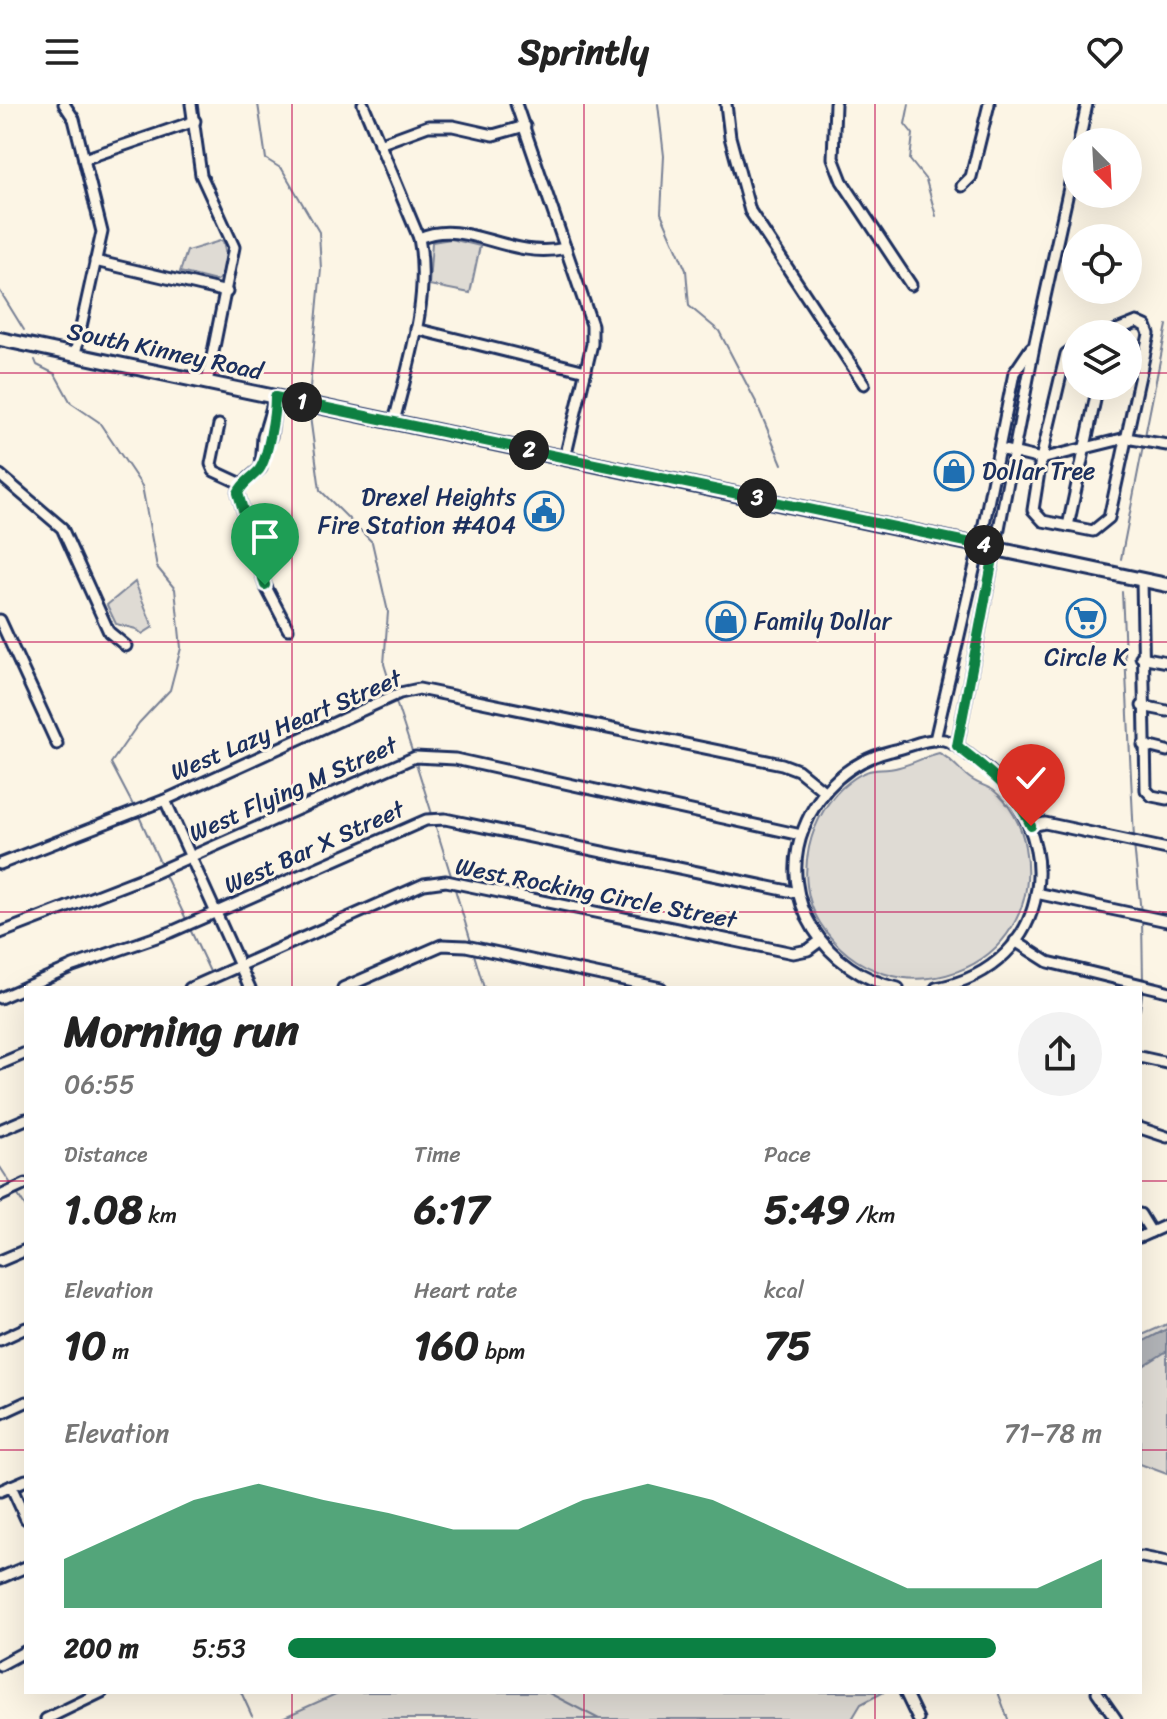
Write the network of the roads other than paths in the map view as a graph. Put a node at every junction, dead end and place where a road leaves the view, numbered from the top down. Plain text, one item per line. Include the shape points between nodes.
1 (64, 104) edge
2 (191, 104) edge
3 (363, 104) edge
4 (516, 104) edge
5 (726, 104) edge
6 (835, 104) edge
7 (989, 104) edge
8 (1087, 104) edge
9 (195, 121) junction
10 (525, 126) junction
11 (1082, 128) edge
12 (379, 144) junction
13 (84, 159) junction
14 (962, 186) dead end
15 (1065, 208) edge
16 (419, 238) junction
17 (566, 248) junction
18 (95, 261) junction
19 (911, 285) dead end
20 (227, 292) junction
21 (1142, 324) edge
22 (416, 329) junction
23 (0, 339) edge
24 (1035, 342) junction
25 (75, 354) junction
26 (1142, 366) edge
27 (586, 371) junction
28 (1062, 371) edge
29 (207, 382) junction
30 (864, 384) dead end
31 (275, 397) junction
32 (1095, 400) edge
33 (1134, 400) edge
34 (394, 422) junction
35 (219, 425) dead end
36 (1126, 438) junction
37 (1167, 445) edge
38 (1085, 447) junction
39 (999, 449) junction
40 (1014, 453) junction
41 (565, 458) junction
42 (1041, 459) junction
43 (0, 475) edge
44 (242, 484) junction
45 (1068, 526) junction
46 (980, 544) junction
47 (995, 548) junction
48 (1142, 580) junction
49 (1167, 585) edge
50 (0, 620) edge
51 (288, 629) dead end
52 (126, 646) dead end
53 (1141, 657) junction
54 (1167, 662) edge
55 (1142, 706) junction
56 (1167, 711) edge
57 (935, 740) junction
58 (57, 744) dead end
59 (1143, 745) junction
60 (957, 746) junction
61 (1167, 751) edge
62 (824, 791) junction
63 (1167, 799) edge
64 (165, 800) junction
65 (1031, 826) junction
66 (801, 835) junction
67 (1167, 849) edge
68 (192, 856) junction
69 (0, 864) edge
70 (798, 893) junction
71 (1036, 893) junction
72 (217, 912) junction
73 (1167, 921) edge
74 (0, 933) edge
75 (820, 941) junction
76 (1015, 941) junction
77 (241, 967) junction
78 (960, 985) edge
79 (27, 986) edge
80 (195, 986) edge
81 (249, 986) edge
82 (348, 986) edge
83 (652, 986) edge
84 (884, 986) edge
85 (24, 987) edge
86 (1167, 991) edge
87 (0, 998) edge
88 (24, 1054) edge
89 (1142, 1057) edge
90 (1167, 1063) edge
91 (0, 1064) edge
92 (24, 1120) edge
93 (1142, 1129) edge
94 (0, 1130) edge
95 (1167, 1137) edge
96 (24, 1185) edge
97 (0, 1196) edge
98 (1142, 1217) edge
99 (1167, 1225) edge
100 (1151, 1232) junction
101 (1142, 1236) edge
102 (24, 1251) edge
103 (0, 1261) edge
104 (24, 1329) edge
105 (0, 1340) edge
106 (24, 1403) edge
107 (0, 1414) edge
108 (24, 1481) edge
109 (11, 1486) junction
110 (0, 1491) edge
111 (24, 1515) edge
112 (1142, 1558) edge
113 (1167, 1562) edge
114 (24, 1568) edge
115 (0, 1578) edge
116 (24, 1652) edge
117 (0, 1665) edge
118 (98, 1694) edge
119 (906, 1694) edge
120 (1098, 1694) edge
121 (46, 1719) edge
122 (918, 1719) edge
123 (1116, 1719) edge

1 - 13 street via 74,119
2 - 9 street
3 - 12 street
4 - 10 street
5 - 30 street via 750,211
6 - 19 street via 833,158 839,174
7 - 14 street via 971,177
8 - 11 street
9 - 13 street
9 - 20 street via 201,175 234,247
10 - 12 street via 493,135 428,126
10 - 17 street
12 - 16 street
13 - 18 street via 102,232
15 - 24 street
16 - 17 street via 448,229 524,252
16 - 22 street via 423,262
17 - 27 street via 592,325
18 - 20 street
18 - 25 street
20 - 29 street
21 - 26 street via 1149,334
22 - 27 street
22 - 34 street
23 - 25 main road, South Kinney Road
24 - 39 street via 1014,373
24 - 40 street
25 - 29 main road, South Kinney Road
27 - 41 street
28 - 42 street
29 - 31 main road, South Kinney Road
31 - 34 main road, South Kinney Road
31 - 44 street via 261,468
32 - 38 street
33 - 36 street
34 - 41 main road, South Kinney Road
35 - 44 street via 211,464 214,471
36 - 37 street
36 - 38 street
36 - 45 street via 1109,518 1093,531
38 - 42 street
38 - 45 street
39 - 40 street
39 - 46 street
40 - 42 street
40 - 47 street
41 - 46 main road, South Kinney Road
42 - 45 street via 1033,510 1036,516
43 - 52 street via 62,528 109,632
44 - 51 street via 238,493 265,585
46 - 47 main road, South Kinney Road
46 - 57 street
47 - 48 main road, South Kinney Road
47 - 60 street
48 - 49 main road, South Kinney Road
48 - 53 street
50 - 58 street
53 - 54 street
53 - 55 street
55 - 56 street
55 - 59 street
57 - 60 street
57 - 62 street via 876,755 847,770
59 - 61 street
59 - 63 street via 1146,790
60 - 65 street via 1001,780
62 - 64 street, West Lazy Heart Street via 782,764 419,689
62 - 66 street
64 - 68 street
64 - 69 street, West Lazy Heart Street
65 - 67 street via 1045,823
65 - 71 street via 1039,871
66 - 68 street, West Flying M Street via 429,756 415,757
66 - 70 street
68 - 72 street
68 - 74 street, West Flying M Street
70 - 72 street, West Bar X Street via 445,819 426,820
70 - 75 street
71 - 73 street
71 - 76 street
72 - 77 street
72 - 79 street, West Bar X Street
75 - 77 street, West Rocking Circle Street via 793,953 446,881 424,884
75 - 84 street via 852,971
76 - 78 street
76 - 86 street via 1048,962
77 - 80 street, West Rocking Circle Street
77 - 81 street
82 - 83 street via 442,945
85 - 87 street, West Bar X Street
88 - 91 street
89 - 90 street
92 - 94 street
93 - 95 street
96 - 97 street
98 - 100 street
99 - 100 street
100 - 101 street
102 - 103 street
104 - 105 street
106 - 107 street
108 - 109 street
109 - 110 street
109 - 111 street
112 - 113 street
114 - 115 street
116 - 117 street
118 - 121 street
119 - 122 street
120 - 123 street

